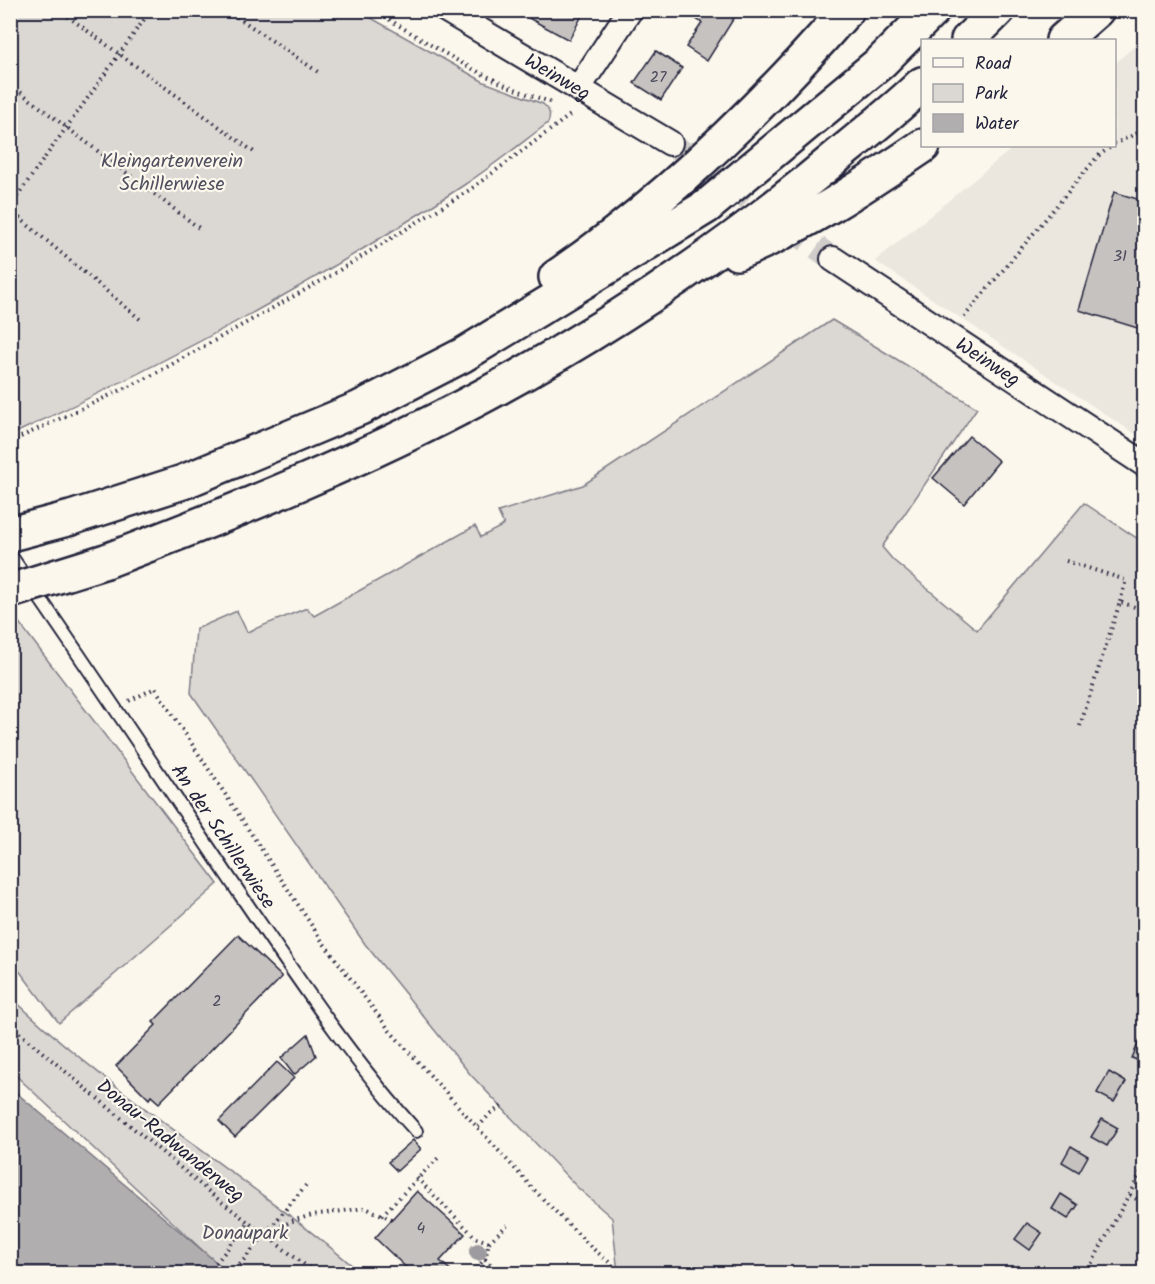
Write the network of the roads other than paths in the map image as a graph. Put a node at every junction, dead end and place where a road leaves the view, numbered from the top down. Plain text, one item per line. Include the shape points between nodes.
1 (446, 10) edge
2 (630, 10) edge
3 (847, 10) edge
4 (933, 10) edge
5 (999, 10) edge
6 (1097, 10) edge
7 (969, 39) edge
8 (1064, 39) edge
9 (921, 85) edge
10 (572, 98) junction
11 (670, 143) tunnel mouth
12 (922, 147) edge
13 (833, 259) tunnel mouth
14 (691, 270) junction
15 (360, 408) junction
16 (1144, 465) edge
17 (10, 534) edge
18 (10, 555) edge
19 (10, 591) edge
20 (416, 1131) dead end

1 - 10 street, Weinweg
2 - 10 street
3 - 15 highway via 732,132 629,222 580,260
4 - 15 highway via 880,63 706,207 463,355
5 - 7 highway
6 - 8 highway
9 - 14 highway via 744,232
10 - 11 street, Weinweg
12 - 14 highway via 767,241
13 - 16 street, Weinweg
14 - 19 highway, bridge via 592,333 472,401 307,480 106,561
15 - 17 highway, bridge via 183,482
18 - 20 lane, An der Schillerwiese via 117,707 307,992

